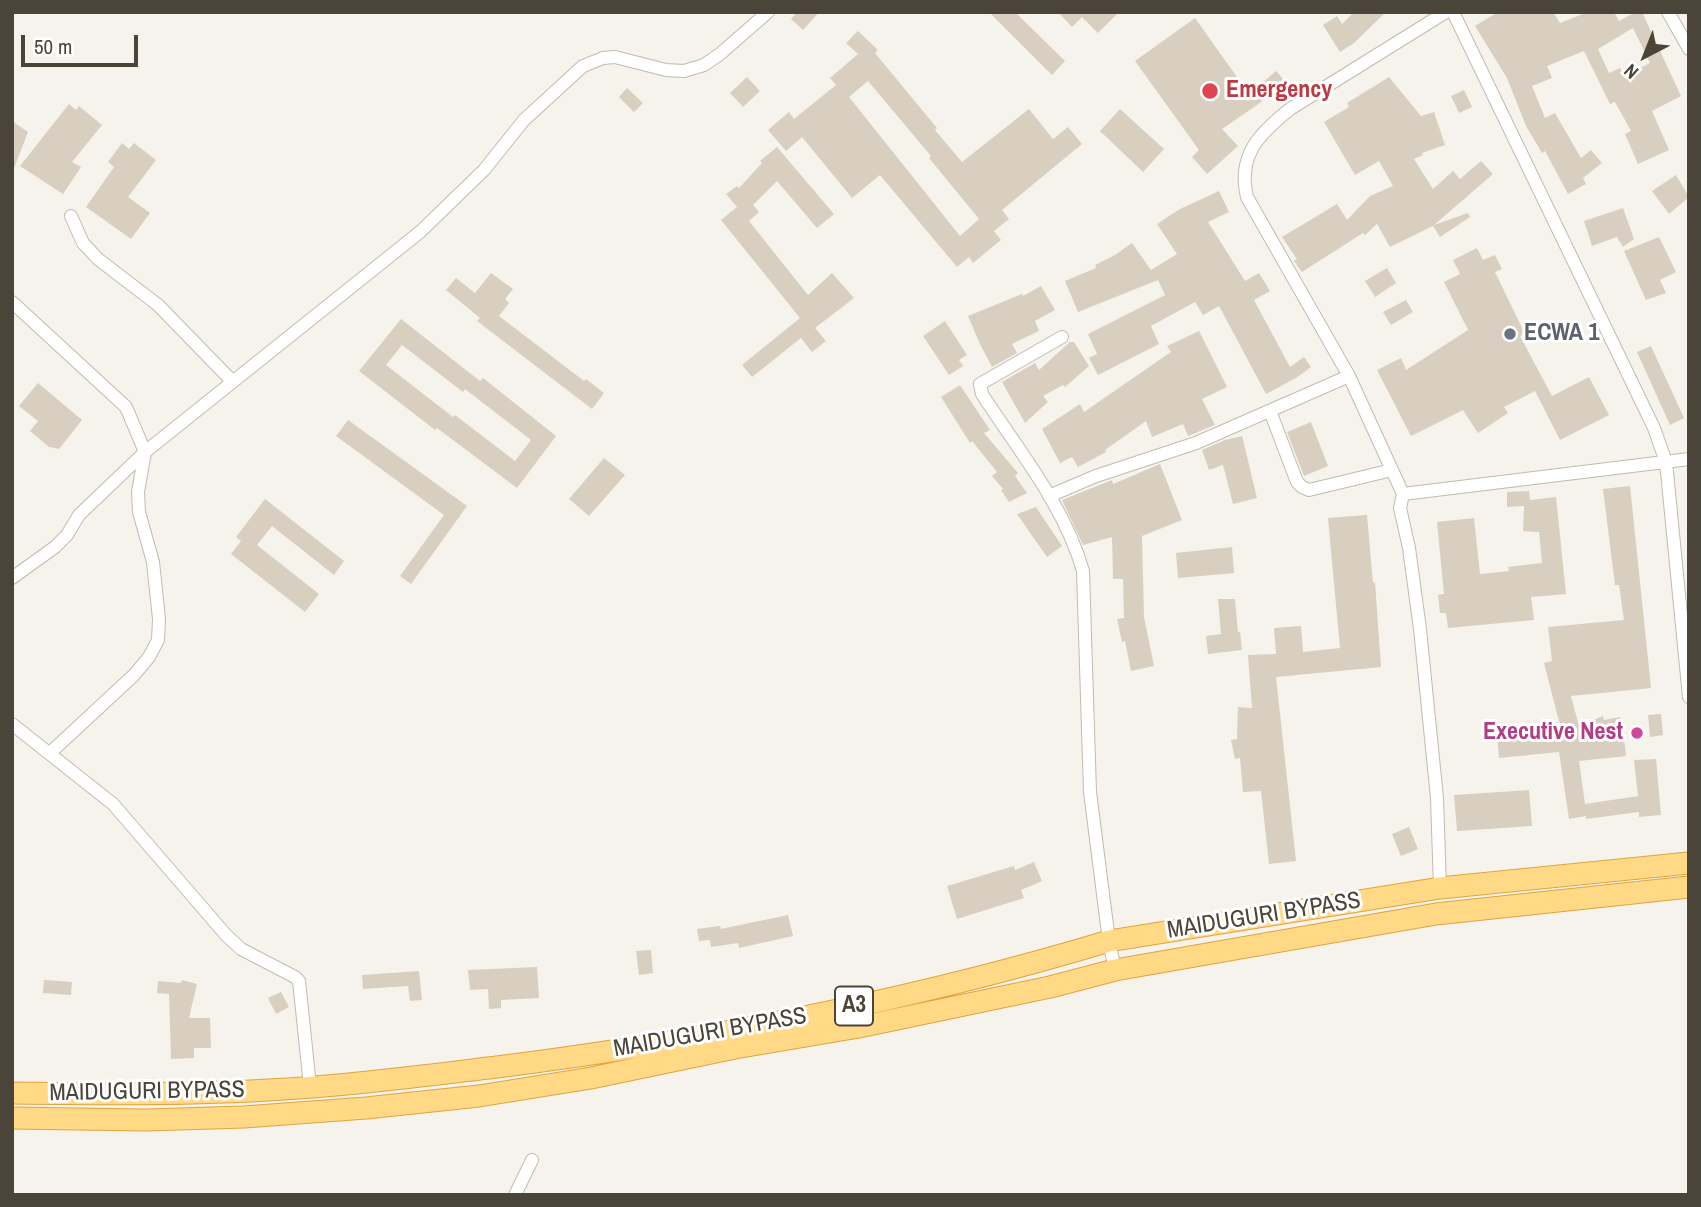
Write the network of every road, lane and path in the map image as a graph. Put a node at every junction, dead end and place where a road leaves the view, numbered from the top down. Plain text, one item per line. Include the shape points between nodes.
1 (768, 12) edge
2 (1446, 12) edge
3 (1453, 12) edge
4 (1668, 12) edge
5 (1689, 49) edge
6 (71, 216) dead end
7 (12, 302) edge
8 (1062, 337) dead end
9 (1349, 376) junction
10 (232, 381) junction
11 (1270, 411) junction
12 (145, 452) junction
13 (1689, 459) edge
14 (1666, 462) junction
15 (1392, 470) junction
16 (1403, 494) junction
17 (1049, 496) junction
18 (12, 578) edge
19 (1689, 697) edge
20 (12, 723) edge
21 (51, 752) junction
22 (1689, 863) edge
23 (1689, 887) edge
24 (1440, 888) junction
25 (1109, 941) junction
26 (1115, 970) junction
27 (310, 1086) junction
28 (12, 1093) edge
29 (12, 1118) edge
30 (531, 1160) dead end
31 (515, 1195) edge

1 - 10 street via 720,54 684,71 615,57 583,66 524,120 484,170 420,232
2 - 9 street via 1290,109 1268,127 1247,157 1247,197
3 - 14 street via 1654,428
4 - 5 street
6 - 10 street via 82,243 158,305
7 - 12 street via 126,407
8 - 17 street via 980,384 982,394
9 - 11 street
9 - 15 street
10 - 12 street
11 - 15 street via 1302,488
11 - 17 street
12 - 18 street via 79,515 55,547
12 - 21 street via 139,512 153,562 158,640 134,675
13 - 14 street
14 - 16 street
14 - 19 street
15 - 16 street
16 - 24 street via 1400,508 1420,629 1437,798
17 - 25 street via 1083,571 1090,792
20 - 21 street
21 - 27 street via 113,804 234,943 299,981
22 - 24 highway, MAIDUGURI BYPASS / A3
23 - 26 highway, MAIDUGURI BYPASS / A3 via 1436,914
24 - 25 highway, MAIDUGURI BYPASS / A3
25 - 26 street
25 - 27 highway, MAIDUGURI BYPASS / A3 via 864,1004 736,1031 595,1054
26 - 29 highway, MAIDUGURI BYPASS / A3 via 859,1027 479,1096 244,1116
27 - 28 highway, MAIDUGURI BYPASS / A3 via 131,1095
30 - 31 street

